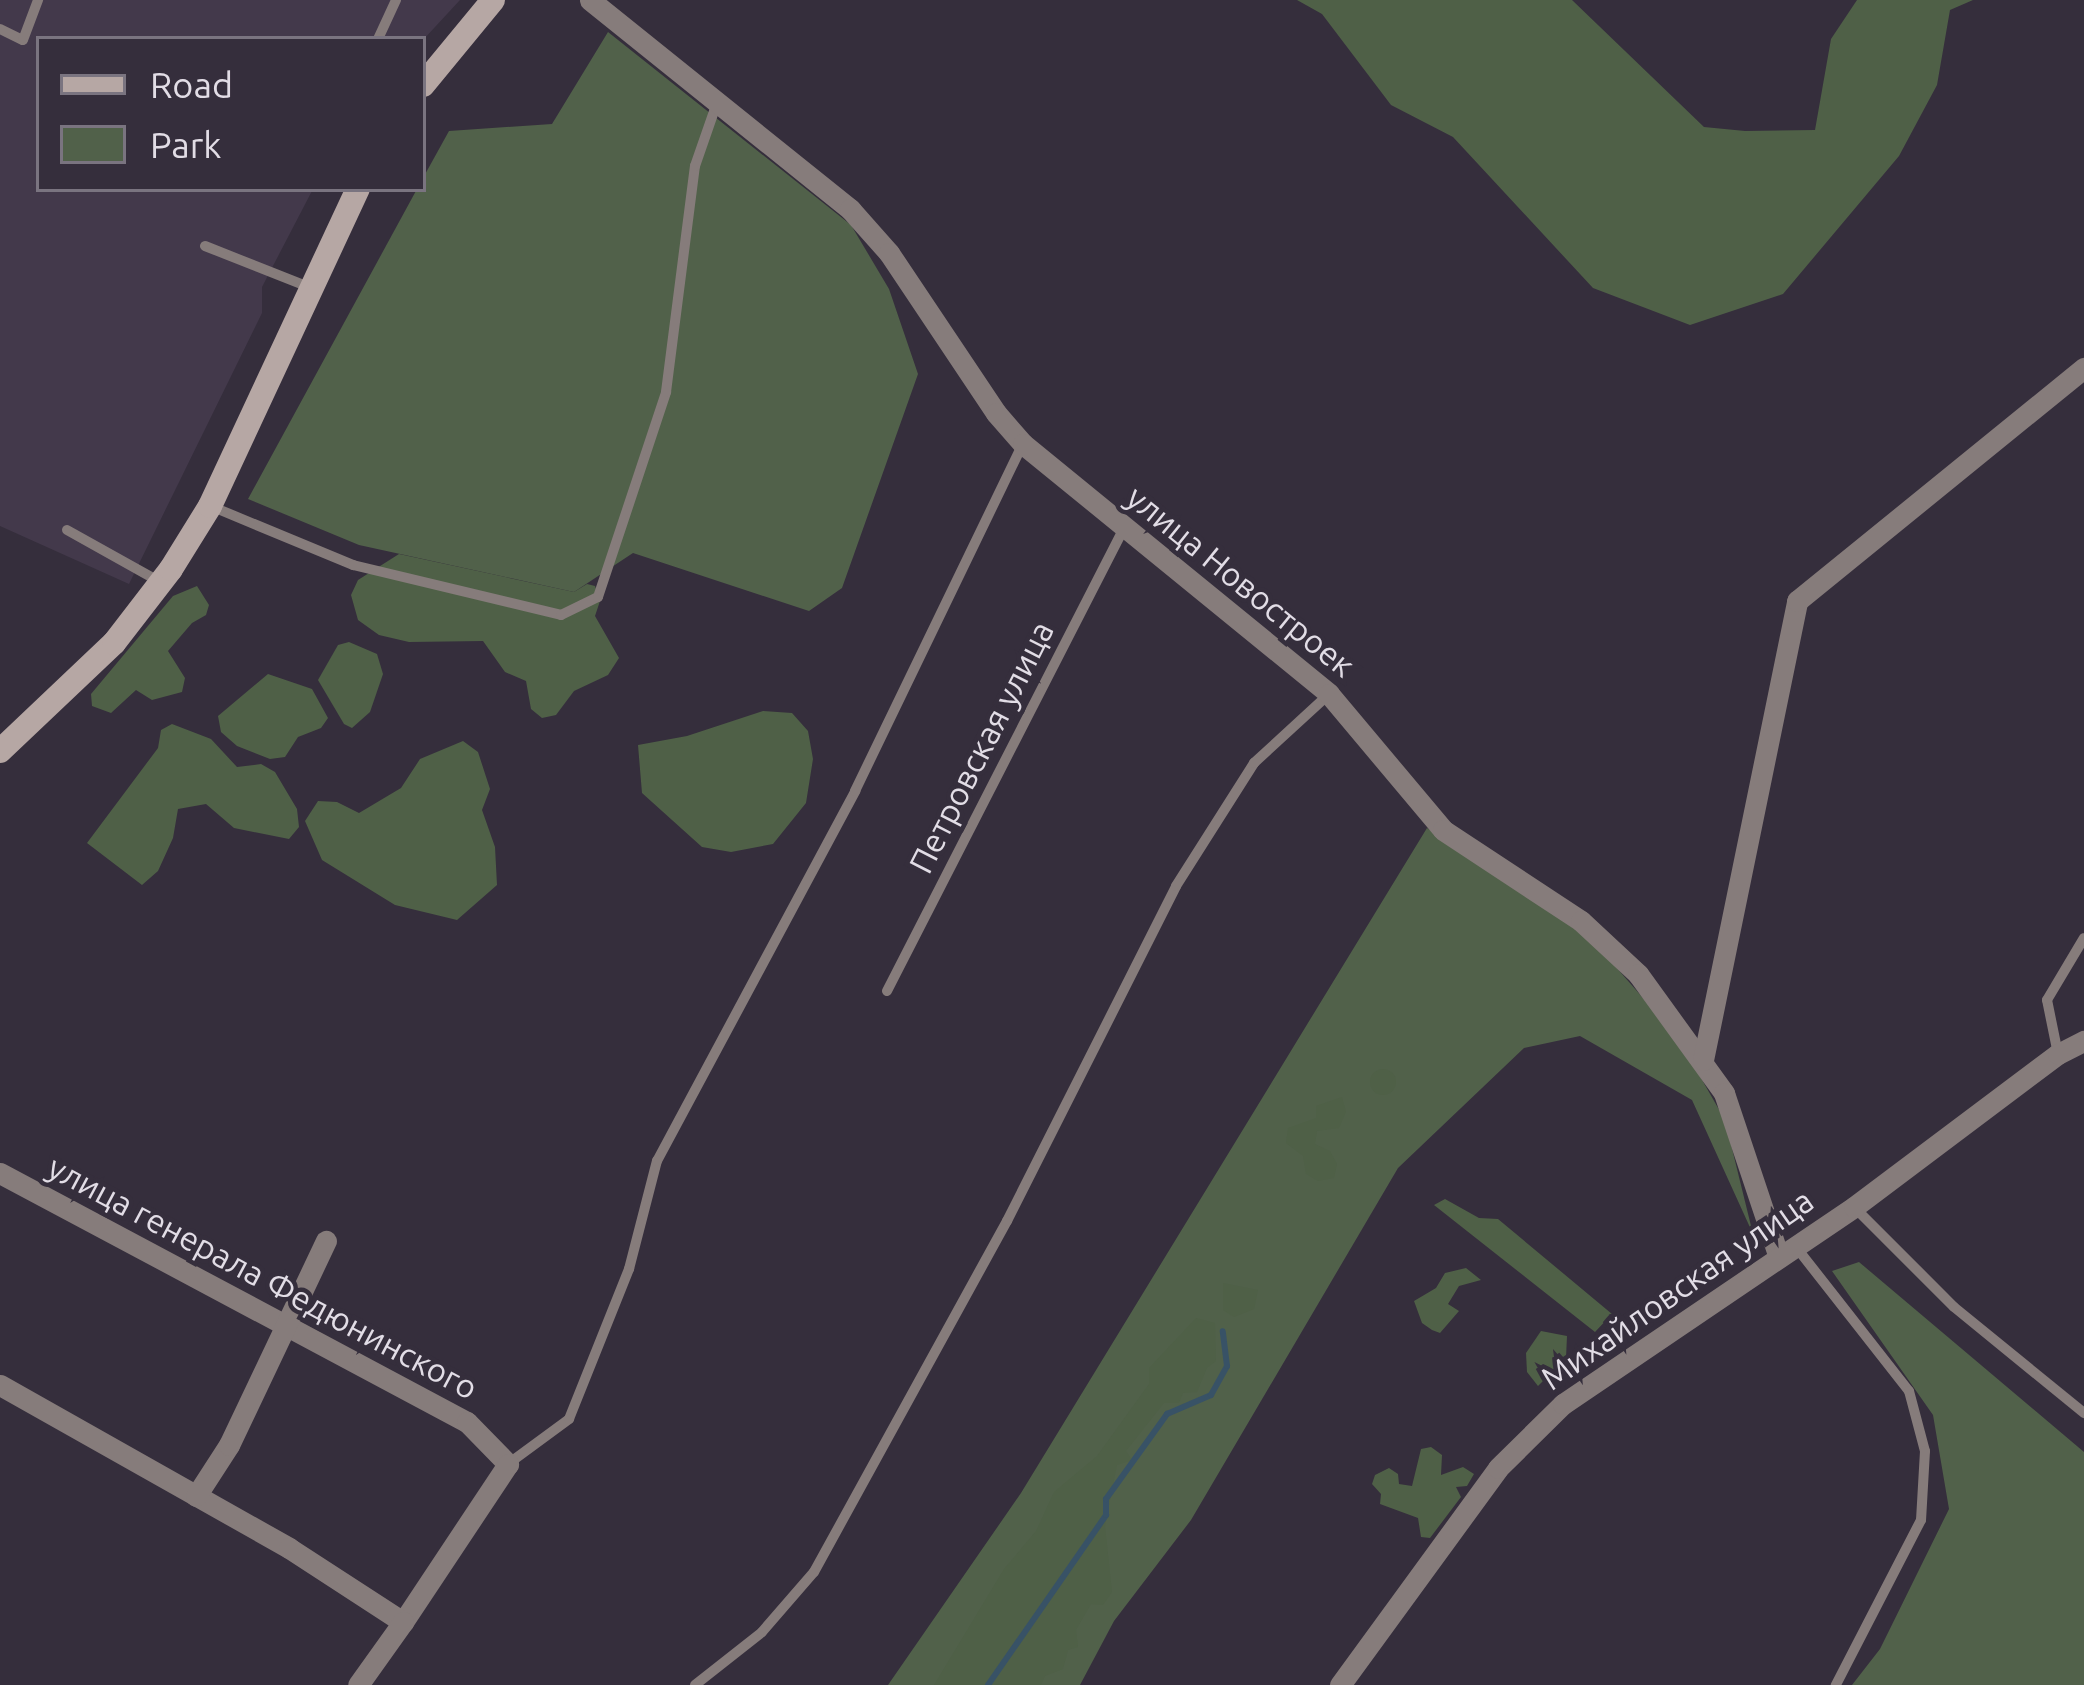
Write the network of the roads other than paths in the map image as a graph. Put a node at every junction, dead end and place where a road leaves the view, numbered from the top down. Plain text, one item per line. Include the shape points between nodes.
1 (38, 0) edge
2 (396, 0) edge
3 (493, 0) edge
4 (590, 0) edge
5 (0, 28) edge
6 (379, 36) edge
7 (426, 81) edge
8 (718, 98) junction
9 (357, 192) edge
10 (205, 246) dead end
11 (311, 288) junction
12 (2084, 368) edge
13 (1023, 444) junction
14 (210, 506) junction
15 (1124, 528) junction
16 (67, 530) dead end
17 (160, 583) junction
18 (1329, 694) junction
19 (0, 752) edge
20 (2084, 938) edge
21 (886, 991) dead end
22 (2084, 1041) edge
23 (2058, 1054) junction
24 (1702, 1060) junction
25 (0, 1173) edge
26 (1855, 1207) junction
27 (326, 1241) dead end
28 (1787, 1252) junction
29 (282, 1324) junction
30 (0, 1385) edge
31 (2084, 1413) edge
32 (508, 1464) junction
33 (196, 1496) junction
34 (403, 1622) junction
35 (358, 1685) edge
36 (695, 1685) edge
37 (1340, 1685) edge
38 (1836, 1685) edge

1 - 5 lane via 23,40
2 - 6 lane
3 - 7 main road
4 - 8 street, улица Новостроек
8 - 13 street, улица Новостроек via 850,209 889,253
8 - 14 lane via 695,166 666,392 598,597 561,615 353,565
9 - 11 main road
10 - 11 lane
11 - 14 main road
12 - 24 street via 1797,601
13 - 15 street, улица Новостроек
13 - 32 lane via 855,790 657,1161 629,1269 569,1419
14 - 17 main road
15 - 18 street, улица Новостроек
15 - 21 lane, Петровская улица
16 - 17 lane
17 - 19 main road via 114,643
18 - 24 street, улица Новостроек via 1443,830 1581,921 1638,974
18 - 36 lane via 1254,764 1176,886 1007,1221 814,1572 762,1632
20 - 23 lane via 2048,1000
22 - 23 street, Михайловская улица
23 - 26 street, Михайловская улица
24 - 28 street, улица Новостроек via 1724,1093
25 - 29 street, улица генерала Федюнинского
26 - 28 street, Михайловская улица
26 - 31 lane via 1954,1307
27 - 29 street
28 - 37 street, Михайловская улица via 1547,1420 1498,1468
28 - 38 lane via 1909,1391 1925,1451 1921,1520
29 - 32 street, улица генерала Федюнинского via 467,1422
29 - 33 street via 229,1444
30 - 33 street
32 - 34 street
33 - 34 street
34 - 35 street

